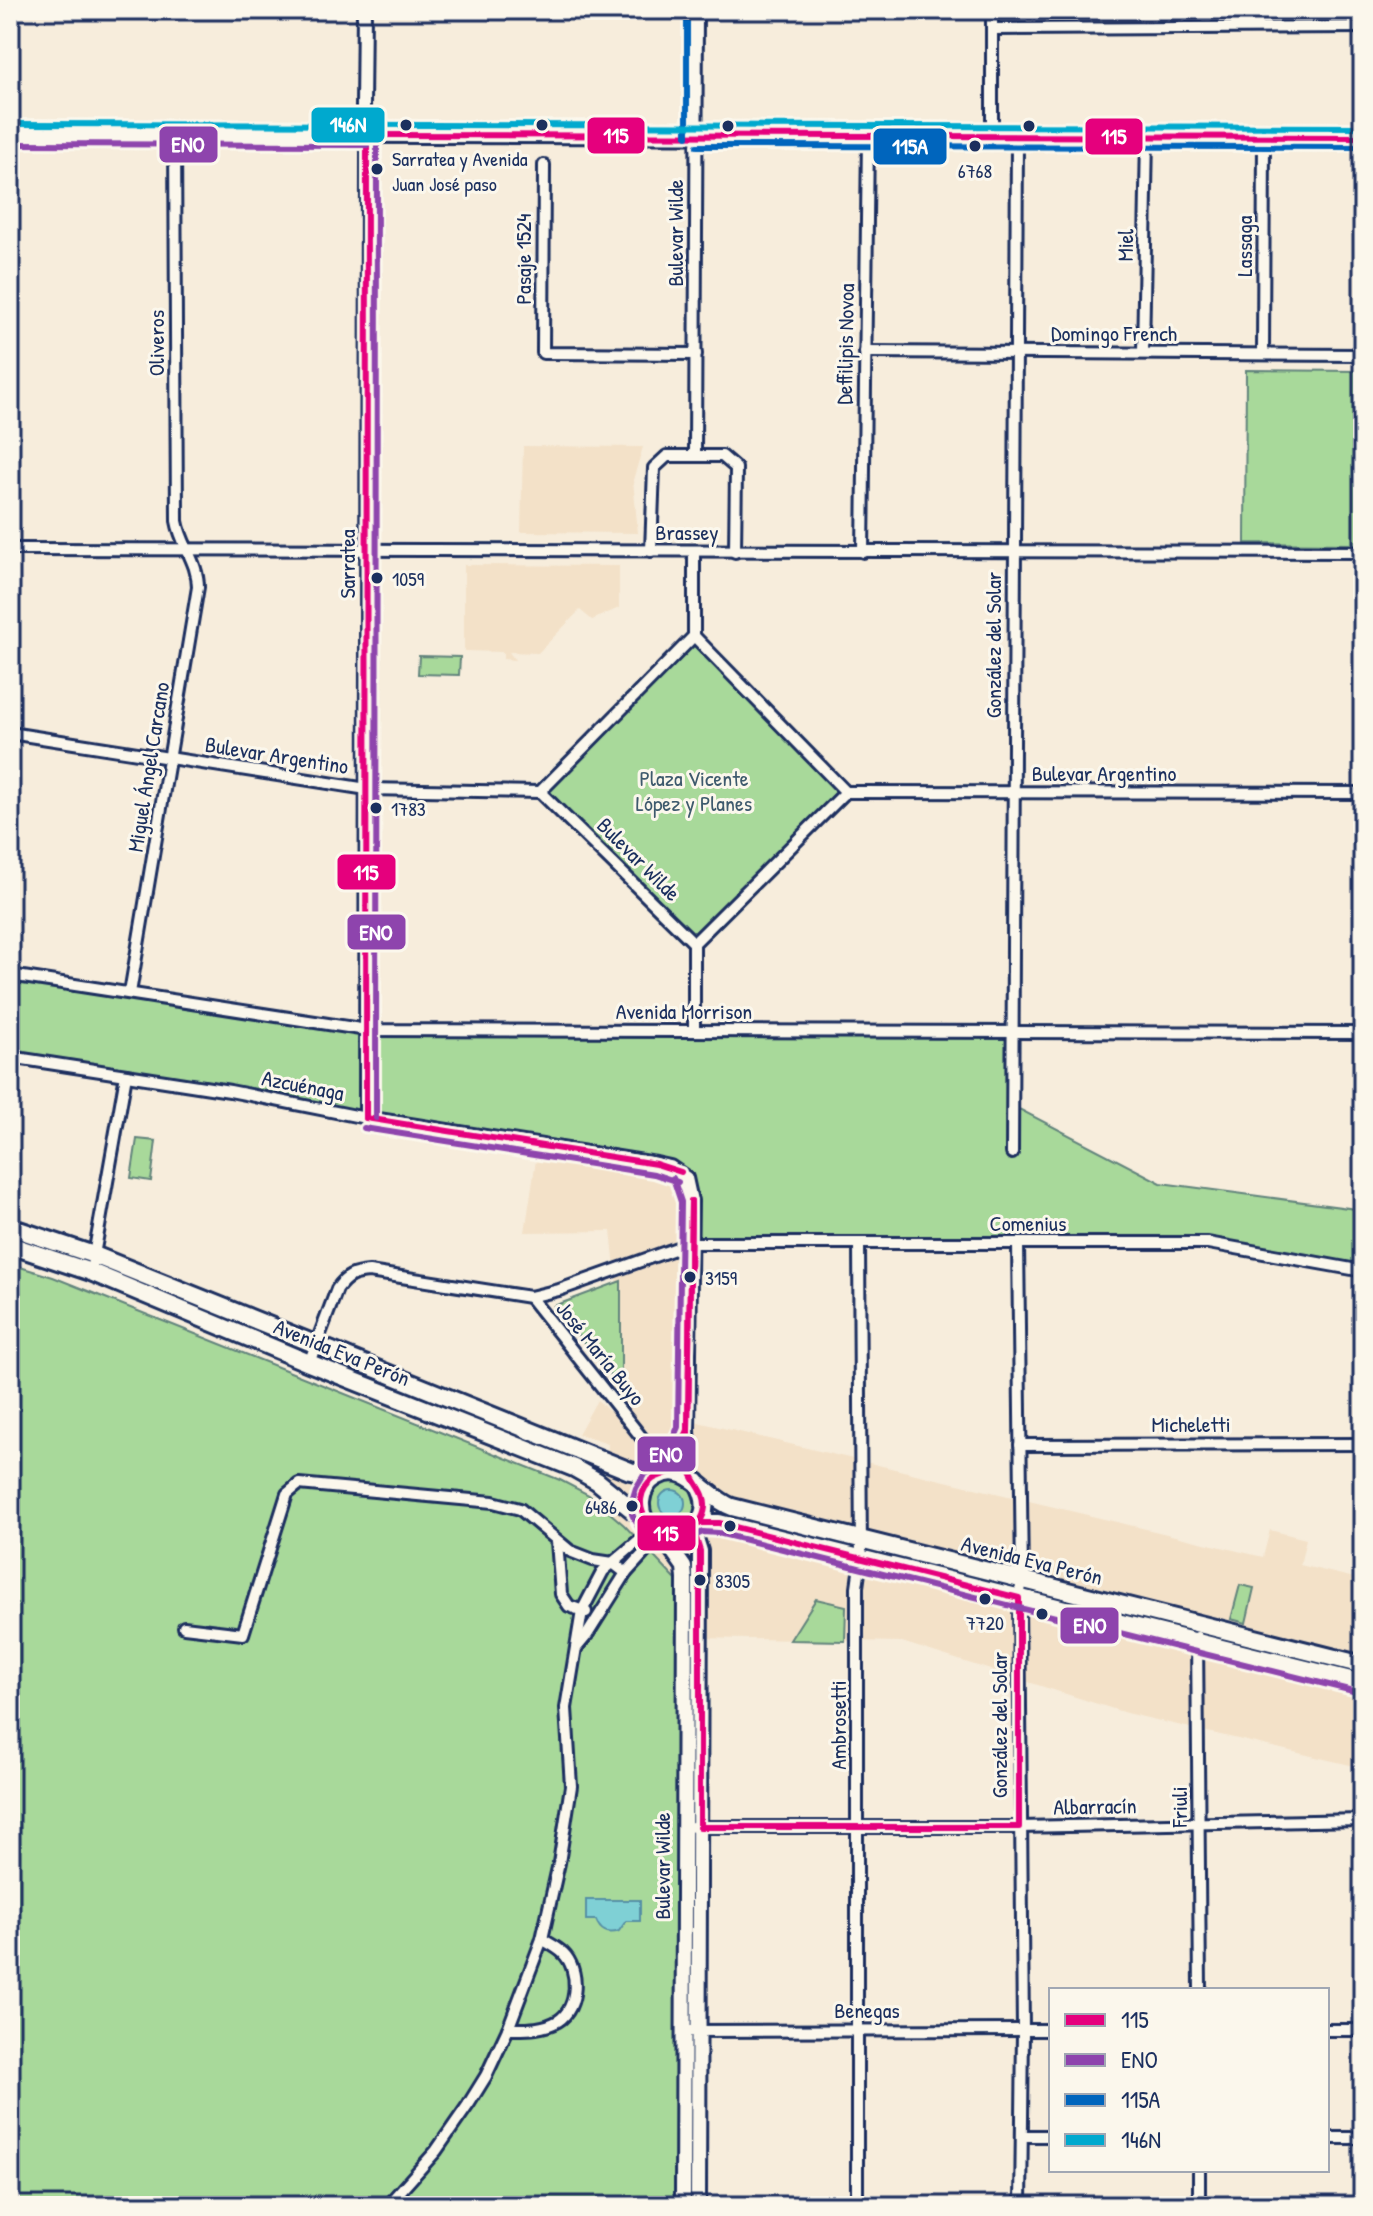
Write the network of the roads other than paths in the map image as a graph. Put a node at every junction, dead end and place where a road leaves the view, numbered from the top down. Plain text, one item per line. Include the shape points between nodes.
1 (364, 10) edge
2 (697, 10) edge
3 (992, 10) edge
4 (1363, 27) edge
5 (992, 29) junction
6 (10, 134) edge
7 (175, 135) junction
8 (367, 135) junction
9 (697, 136) junction
10 (868, 137) junction
11 (992, 137) junction
12 (1017, 137) junction
13 (1147, 137) junction
14 (1264, 137) junction
15 (1363, 137) edge
16 (544, 165) dead end
17 (865, 352) junction
18 (1016, 353) junction
19 (1143, 353) junction
20 (696, 354) junction
21 (1263, 354) junction
22 (1363, 355) edge
23 (695, 456) junction
24 (10, 549) edge
25 (186, 549) junction
26 (367, 550) junction
27 (651, 551) junction
28 (694, 551) junction
29 (735, 552) junction
30 (863, 552) junction
31 (1363, 552) edge
32 (1013, 553) junction
33 (694, 636) junction
34 (10, 733) edge
35 (170, 758) junction
36 (367, 789) junction
37 (540, 792) junction
38 (846, 792) junction
39 (1013, 792) junction
40 (1363, 793) edge
41 (694, 943) junction
42 (10, 975) edge
43 (130, 993) junction
44 (367, 1030) junction
45 (694, 1031) junction
46 (1014, 1032) junction
47 (1363, 1033) edge
48 (10, 1057) edge
49 (126, 1075) junction
50 (366, 1118) junction
51 (1012, 1153) dead end
52 (10, 1227) edge
53 (691, 1243) junction
54 (859, 1243) junction
55 (1018, 1243) junction
56 (10, 1245) edge
57 (94, 1255) junction
58 (1363, 1271) edge
59 (91, 1272) junction
60 (530, 1297) junction
61 (316, 1345) junction
62 (309, 1363) junction
63 (688, 1429) junction
64 (1363, 1444) edge
65 (1020, 1445) junction
66 (665, 1473) junction
67 (693, 1479) junction
68 (696, 1526) junction
69 (652, 1530) junction
70 (861, 1540) junction
71 (557, 1541) junction
72 (861, 1558) junction
73 (613, 1563) junction
74 (626, 1573) junction
75 (1022, 1580) junction
76 (1019, 1598) junction
77 (582, 1611) junction
78 (597, 1618) junction
79 (1195, 1623) junction
80 (184, 1627) dead end
81 (1198, 1642) junction
82 (577, 1647) junction
83 (1363, 1665) edge
84 (1363, 1683) edge
85 (1363, 1820) edge
86 (1199, 1825) junction
87 (684, 1827) junction
88 (700, 1827) junction
89 (859, 1827) junction
90 (1019, 1827) junction
91 (542, 1939) junction
92 (1200, 1988) edge
93 (508, 2029) junction
94 (857, 2030) junction
95 (1023, 2030) junction
96 (1049, 2030) edge
97 (1329, 2030) edge
98 (1363, 2030) edge
99 (691, 2031) junction
100 (1022, 2136) junction
101 (1049, 2136) edge
102 (1329, 2138) edge
103 (1363, 2138) edge
104 (1199, 2172) edge
105 (387, 2206) edge
106 (683, 2206) edge
107 (698, 2206) edge
108 (857, 2206) edge
109 (1021, 2206) edge
110 (1199, 2206) edge

1 - 8 street, Sarratea
2 - 9 street, Bulevar Wilde
3 - 5 street
4 - 5 street
5 - 11 street
6 - 7 main road
7 - 8 main road
7 - 25 street, Oliveros via 177,521
8 - 9 main road
8 - 26 street, Sarratea
9 - 10 main road
9 - 20 street, Bulevar Wilde
10 - 11 main road
10 - 17 street, Deffilipis Novoa
11 - 12 main road
12 - 13 main road
12 - 18 street, González del Solar
13 - 14 main road
13 - 19 street, Miel
14 - 15 main road
14 - 21 street, Lassaga
16 - 20 street, Pasaje 1524 via 543,353
17 - 18 street, Domingo French
17 - 30 street, Deffilipis Novoa
18 - 19 street, Domingo French
18 - 32 street, González del Solar
19 - 21 street, Domingo French
20 - 23 street, Bulevar Wilde
21 - 22 street, Domingo French
23 - 27 street via 667,456 654,468
23 - 29 street via 722,456 736,468
24 - 25 street, Brassey
25 - 26 street, Brassey
25 - 35 street, Miguel Ángel Carcano via 195,564 198,587
26 - 27 street, Brassey
26 - 36 street, Sarratea
27 - 28 street, Brassey
28 - 29 street, Brassey
28 - 33 street
29 - 30 street, Brassey
30 - 32 street, Brassey
31 - 32 street, Brassey
32 - 39 street, González del Solar
33 - 37 street
33 - 38 street
34 - 35 street, Bulevar Argentino
35 - 36 street, Bulevar Argentino
35 - 43 street, Miguel Ángel Carcano
36 - 37 street, Bulevar Argentino
36 - 44 street, Sarratea
37 - 41 street, Bulevar Wilde
38 - 39 street, Bulevar Argentino
38 - 41 street
39 - 40 street, Bulevar Argentino
39 - 46 street, González del Solar
41 - 45 street
42 - 43 street, Avenida Morrison
43 - 44 street, Avenida Morrison
44 - 45 street, Avenida Morrison
44 - 50 street, Sarratea
45 - 46 street, Avenida Morrison
46 - 47 street, Avenida Morrison
46 - 51 street, González del Solar
48 - 49 street, Azcuénaga
49 - 50 street, Azcuénaga
49 - 57 street
50 - 53 street, Azcuénaga via 681,1172 690,1189
52 - 57 main road, Avenida Eva Perón
53 - 54 street, Comenius
53 - 60 street, Comenius
53 - 63 street
54 - 55 street, Comenius
54 - 70 street, Ambrosetti
55 - 58 street, Comenius via 1208,1243
55 - 65 street, González del Solar
56 - 59 main road, Avenida Eva Perón
57 - 59 street
57 - 61 main road, Avenida Eva Perón
59 - 62 main road, Avenida Eva Perón
60 - 61 street via 354,1273 337,1289
60 - 66 street, José María Buyo
61 - 62 street
61 - 66 main road, Avenida Eva Perón via 619,1467
62 - 69 main road, Avenida Eva Perón via 574,1468 597,1481
63 - 66 street
63 - 67 street
64 - 65 street, Micheletti
65 - 75 street, González del Solar
66 - 67 main road
66 - 69 main road via 641,1499
67 - 68 main road via 705,1502
67 - 70 main road, Avenida Eva Perón via 732,1507
68 - 69 main road via 682,1534
68 - 72 main road, Avenida Eva Perón via 719,1523
68 - 88 main road, Bulevar Wilde
69 - 73 street
69 - 74 street via 647,1550
69 - 87 main road, Bulevar Wilde via 684,1567
70 - 72 street, Ambrosetti
70 - 75 main road, Avenida Eva Perón
71 - 73 street via 570,1551
71 - 77 street via 561,1594 569,1606
71 - 80 street via 520,1509 493,1502 299,1484 287,1494 243,1634
72 - 76 main road, Avenida Eva Perón
72 - 89 street, Ambrosetti
73 - 74 street
73 - 77 street via 603,1571
74 - 78 street
75 - 76 street, González del Solar
75 - 79 main road, Avenida Eva Perón
76 - 81 main road, Avenida Eva Perón
76 - 90 street, González del Solar
77 - 78 street
77 - 82 street
78 - 82 street
79 - 81 street, Friuli
79 - 83 main road, Avenida Eva Perón
81 - 84 main road, Avenida Eva Perón
81 - 86 street, Friuli
82 - 91 street via 566,1708 571,1786
85 - 86 street, Albarracín
86 - 90 street, Albarracín
86 - 92 street, Friuli
87 - 88 street, Albarracín
87 - 99 main road, Bulevar Wilde
88 - 89 street, Albarracín
88 - 99 main road, Bulevar Wilde
89 - 90 street, Albarracín
89 - 94 street, Ambrosetti
90 - 95 street, González del Solar
91 - 93 street
91 - 93 street via 564,1953 575,1971 573,2002 561,2020 535,2029
93 - 105 street via 468,2105
94 - 95 street, Benegas
94 - 99 street, Benegas
94 - 108 street, Ambrosetti
95 - 96 street, Benegas
95 - 100 street, González del Solar
97 - 98 street
99 - 106 main road, Bulevar Wilde
99 - 107 main road, Bulevar Wilde
100 - 101 street
100 - 109 street, González del Solar
102 - 103 street
104 - 110 street

